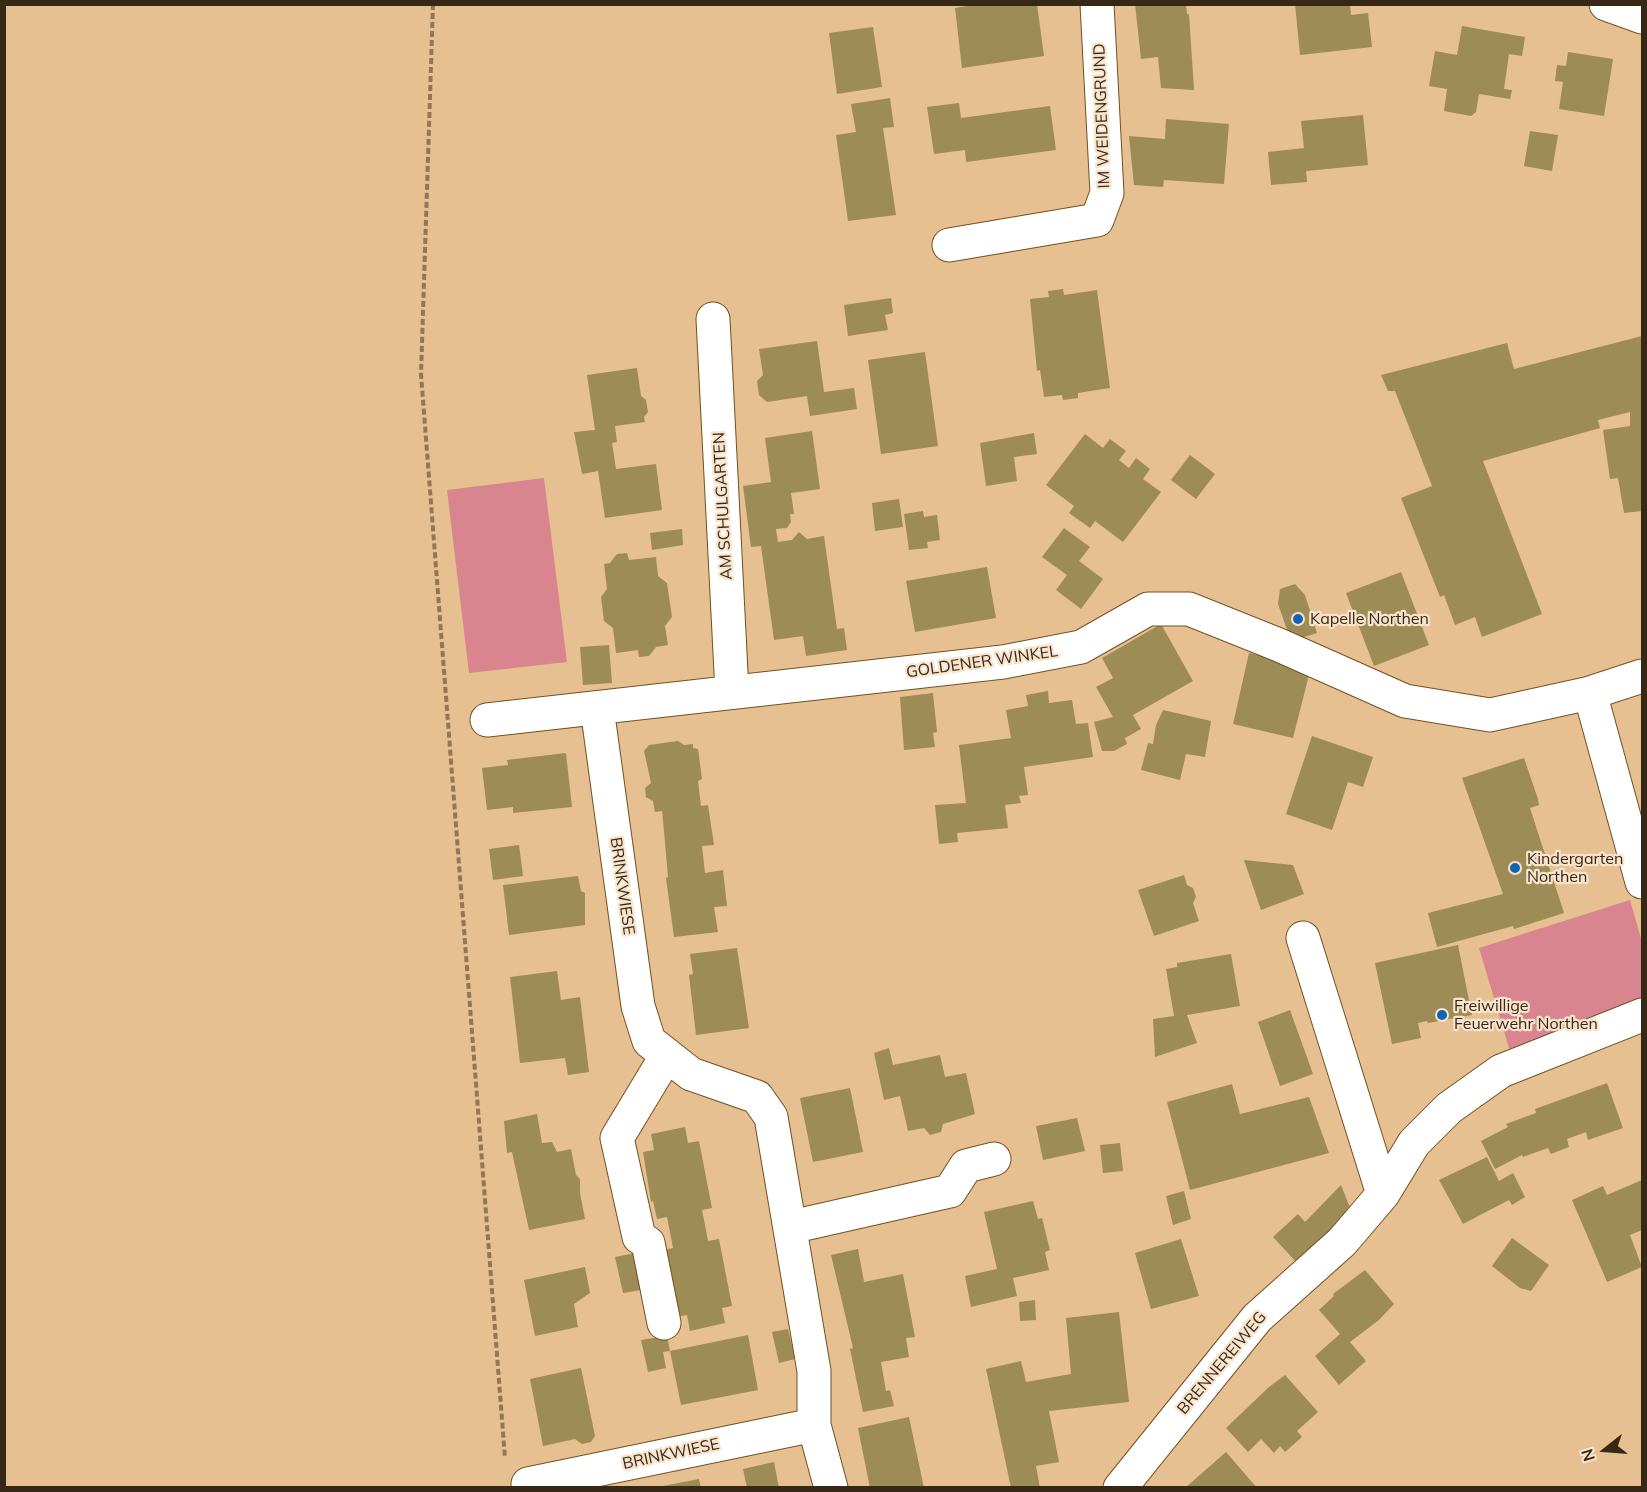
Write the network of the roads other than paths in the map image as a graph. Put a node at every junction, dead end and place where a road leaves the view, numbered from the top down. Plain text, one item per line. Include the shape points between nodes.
1 (1097, 4) edge
2 (1606, 4) edge
3 (1642, 17) edge
4 (949, 245) dead end
5 (713, 319) dead end
6 (1642, 676) edge
7 (732, 692) junction
8 (1590, 693) junction
9 (597, 708) junction
10 (487, 720) dead end
11 (1642, 882) edge
12 (1303, 938) dead end
13 (1642, 1015) edge
14 (667, 1055) junction
15 (994, 1159) dead end
16 (1383, 1194) junction
17 (791, 1227) junction
18 (664, 1323) dead end
19 (814, 1425) junction
20 (517, 1474) road end
21 (831, 1488) edge
22 (1120, 1488) edge

1 - 4 street, IM WEIDENGRUND via 1107,193 1097,220
2 - 3 street
5 - 7 street, AM SCHULGARTEN
6 - 8 street, GOLDENER WINKEL
7 - 8 street, GOLDENER WINKEL via 1025,658 1081,647 1148,609 1189,609 1404,701 1490,715
7 - 9 street, GOLDENER WINKEL
8 - 11 street
9 - 10 street, GOLDENER WINKEL
9 - 14 street, BRINKWIESE via 638,1006 649,1041
12 - 16 street
13 - 16 street, BRENNEREIWEG via 1501,1071 1449,1108 1414,1143
14 - 17 street, BRINKWIESE via 691,1074 757,1097 771,1117
14 - 18 street via 617,1138 639,1238 648,1243
15 - 17 street via 966,1166 950,1191
16 - 22 street, BRENNEREIWEG via 1342,1242 1257,1318
17 - 19 street, BRINKWIESE via 814,1371
19 - 20 street, BRINKWIESE
19 - 21 street, BRINKWIESE

